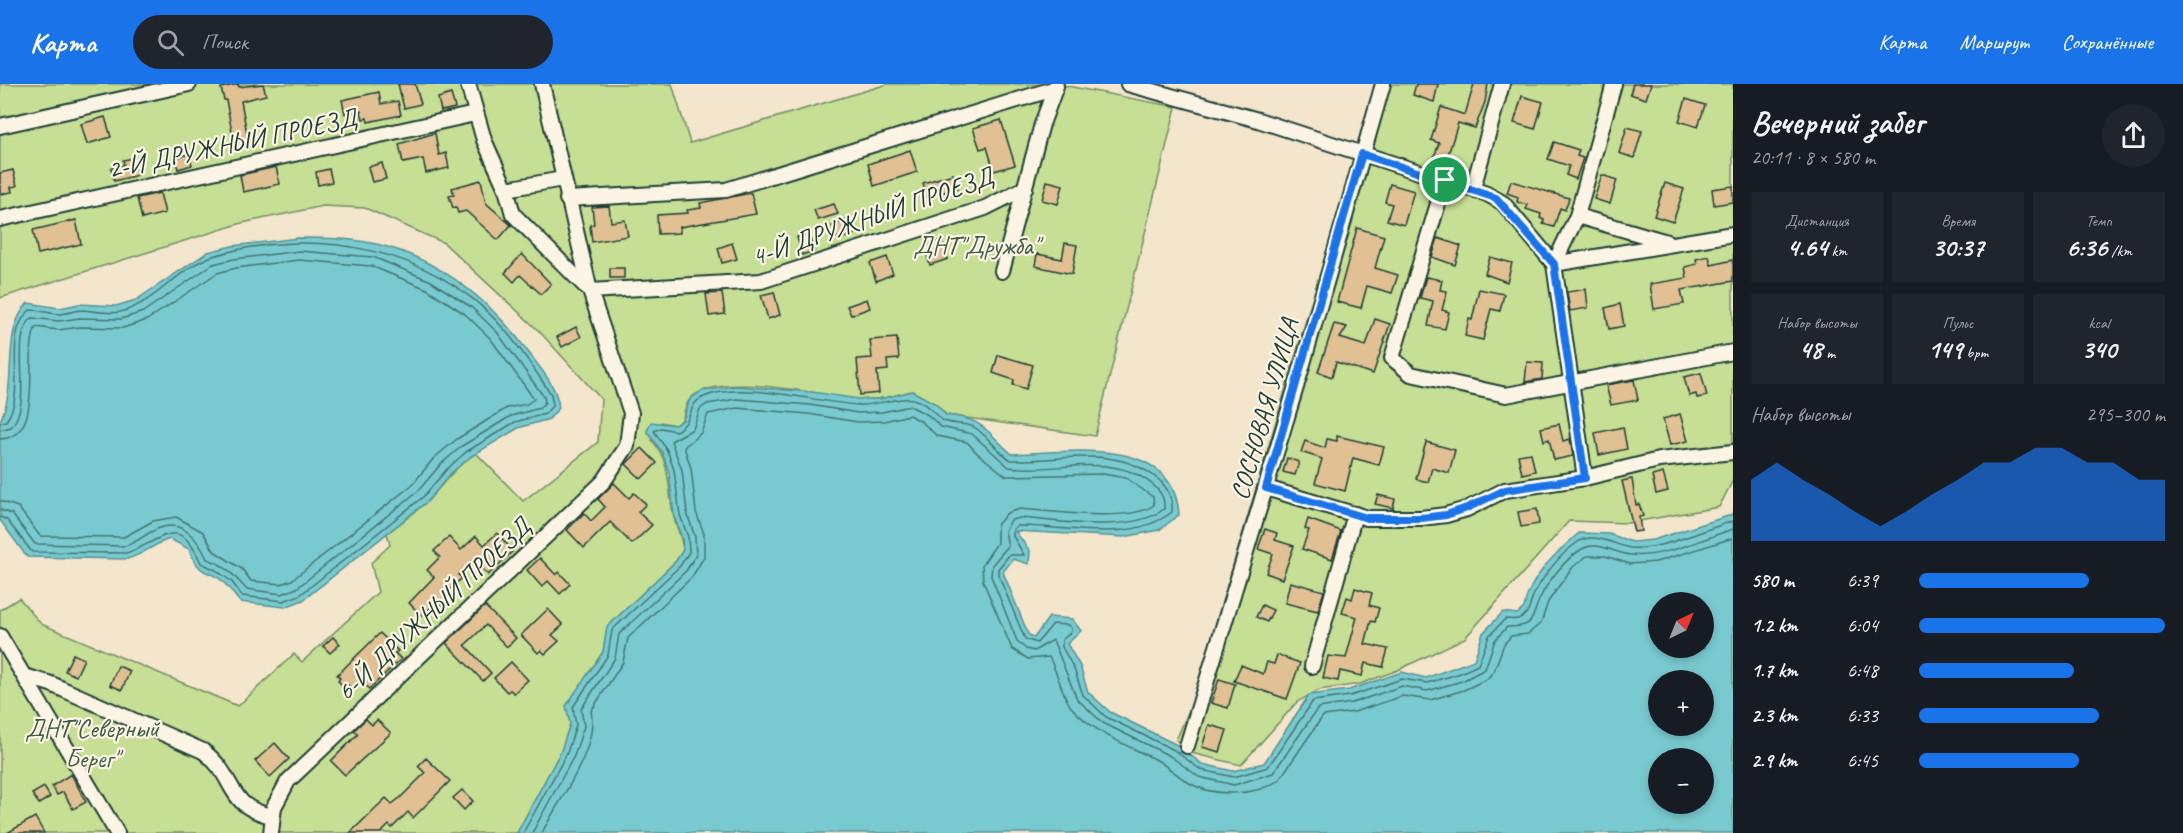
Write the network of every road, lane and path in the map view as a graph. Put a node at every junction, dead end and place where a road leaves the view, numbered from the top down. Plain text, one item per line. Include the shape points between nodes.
1 (189, 84) edge
2 (468, 84) edge
3 (542, 84) edge
4 (1128, 84) edge
5 (1383, 84) edge
6 (1502, 84) edge
7 (1614, 84) edge
8 (1056, 87) edge
9 (475, 114) junction
10 (0, 126) edge
11 (1362, 154) junction
12 (563, 179) junction
13 (1445, 180) junction
14 (1025, 188) junction
15 (1473, 188) junction
16 (506, 189) junction
17 (567, 199) junction
18 (1576, 216) junction
19 (0, 219) edge
20 (1733, 234) edge
21 (1672, 244) junction
22 (1554, 264) junction
23 (1002, 271) dead end
24 (590, 291) junction
25 (1733, 352) edge
26 (1570, 382) junction
27 (1733, 453) edge
28 (1585, 478) junction
29 (1266, 488) junction
30 (1354, 514) junction
31 (0, 636) edge
32 (1312, 666) dead end
33 (24, 676) junction
34 (1187, 746) dead end
35 (272, 816) junction
36 (117, 833) edge
37 (271, 833) edge

1 - 10 street
2 - 9 street
3 - 12 street
4 - 11 street
5 - 11 street, СОСНОВАЯ УЛИЦА
6 - 15 street
7 - 18 street
8 - 14 street
8 - 17 street via 726,190
9 - 16 street
9 - 19 street, 2-Й ДРУЖНЫЙ ПРОЕЗД
11 - 13 street
11 - 29 street, СОСНОВАЯ УЛИЦА
12 - 16 street
12 - 17 street
13 - 15 street
13 - 26 street via 1392,358 1411,374 1506,395
14 - 23 street
14 - 24 street, 4-Й ДРУЖНЫЙ ПРОЕЗД via 985,208 761,281
15 - 22 street via 1503,203
16 - 24 street via 518,220
17 - 24 street
18 - 21 street
18 - 22 street
20 - 21 street
21 - 22 street
22 - 26 street
24 - 35 street, 6-Й ДРУЖНЫЙ ПРОЕЗД via 627,400 632,421 627,446 604,481 288,781
25 - 26 street
26 - 28 street
27 - 28 street via 1659,460
28 - 30 street via 1505,490 1446,515 1367,518
29 - 30 street
29 - 34 street, СОСНОВАЯ УЛИЦА
30 - 32 street
31 - 33 street
33 - 35 street via 51,684 203,751 221,768 242,804 254,813
33 - 36 street
35 - 37 street, 6-Й ДРУЖНЫЙ ПРОЕЗД

